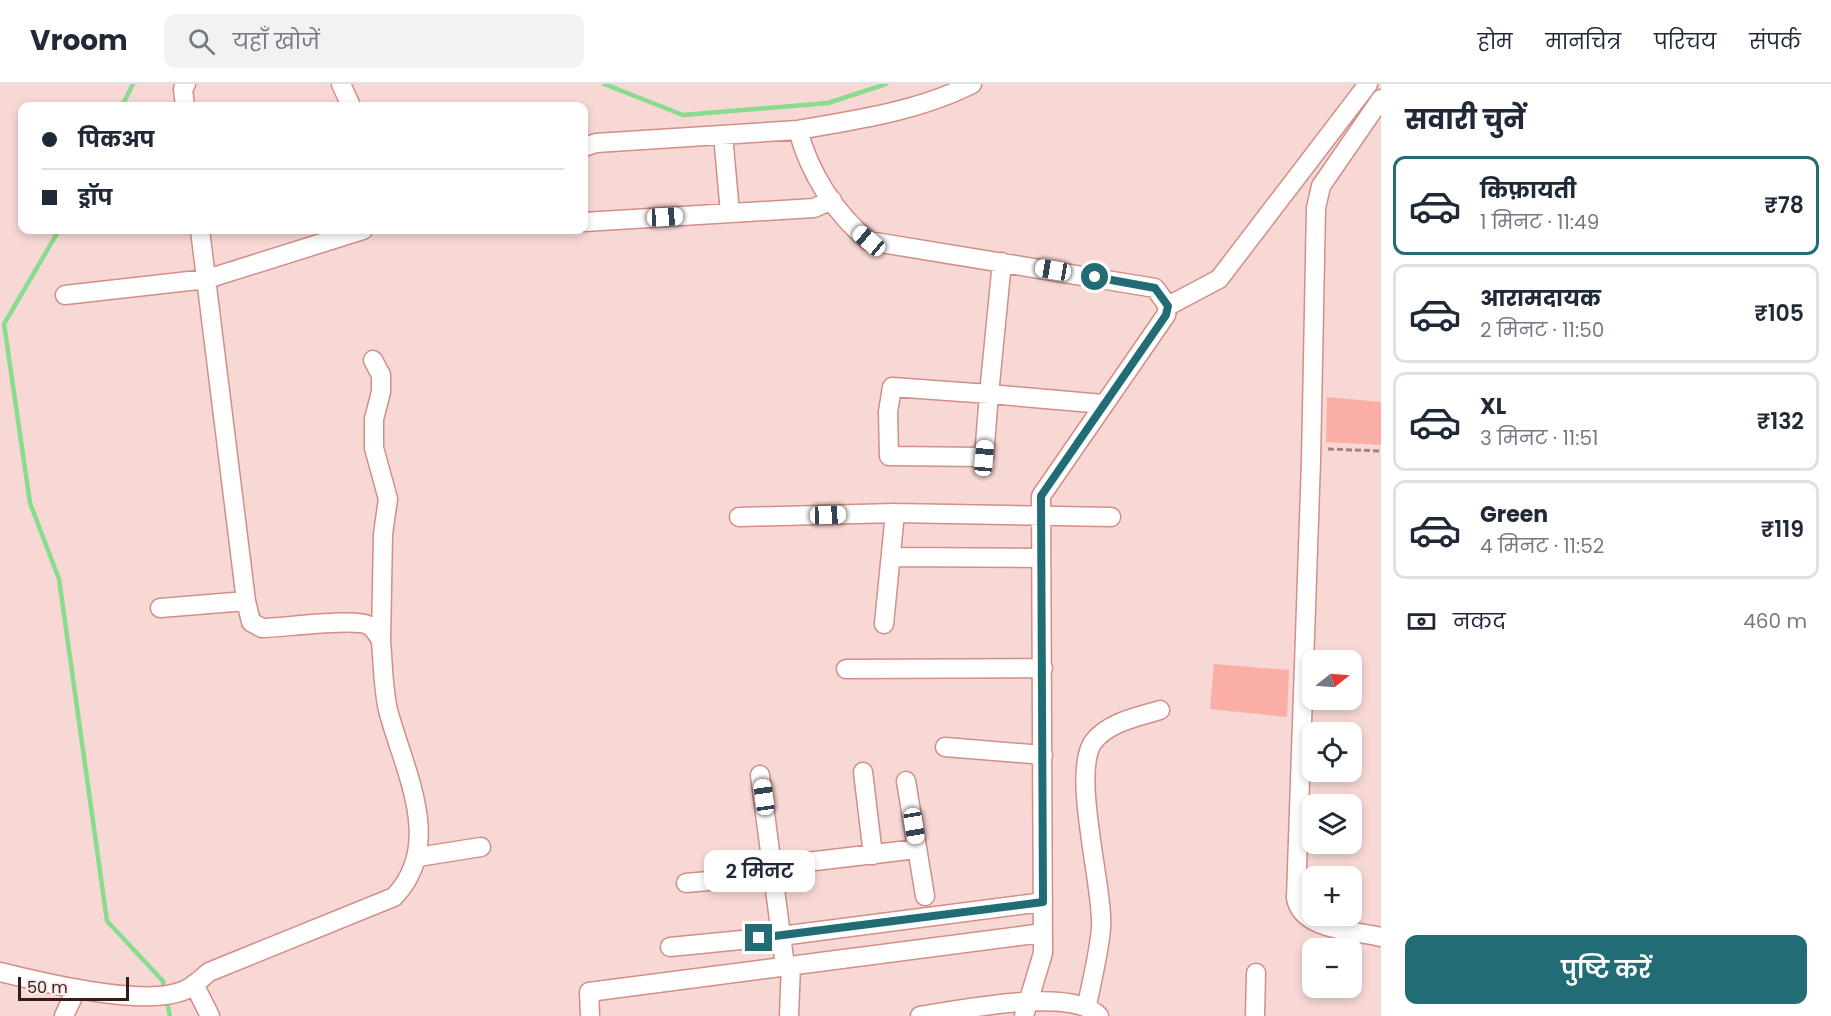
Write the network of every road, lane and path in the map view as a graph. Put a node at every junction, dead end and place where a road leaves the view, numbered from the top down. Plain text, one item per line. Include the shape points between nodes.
1 (186, 84) edge
2 (341, 84) edge
3 (972, 84) edge
4 (1368, 84) edge
5 (1381, 99) edge
6 (185, 102) edge
7 (349, 102) edge
8 (798, 130) junction
9 (723, 135) junction
10 (588, 146) edge
11 (832, 200) junction
12 (730, 213) junction
13 (588, 222) edge
14 (201, 234) edge
15 (350, 234) edge
16 (1002, 262) junction
17 (207, 279) junction
18 (65, 295) dead end
19 (1168, 306) junction
20 (374, 360) dead end
21 (989, 394) junction
22 (1102, 404) junction
23 (1311, 448) junction
24 (1381, 451) edge
25 (895, 513) junction
26 (1041, 514) junction
27 (739, 517) dead end
28 (1111, 517) dead end
29 (891, 557) junction
30 (1041, 558) junction
31 (246, 601) junction
32 (160, 608) dead end
33 (884, 624) dead end
34 (381, 641) junction
35 (1043, 668) junction
36 (846, 669) dead end
37 (1160, 710) dead end
38 (945, 747) dead end
39 (1043, 756) junction
40 (863, 772) dead end
41 (760, 775) dead end
42 (906, 781) dead end
43 (481, 847) dead end
44 (917, 849) junction
45 (873, 855) junction
46 (418, 857) junction
47 (774, 870) junction
48 (686, 883) dead end
49 (925, 896) dead end
50 (1043, 902) junction
51 (1043, 933) junction
52 (781, 936) junction
53 (1381, 936) edge
54 (670, 946) dead end
55 (788, 966) junction
56 (0, 972) edge
57 (1256, 973) dead end
58 (190, 987) junction
59 (76, 990) junction
60 (1026, 1008) edge
61 (1093, 1011) edge
62 (930, 1015) edge
63 (64, 1016) edge
64 (210, 1016) edge
65 (590, 1016) edge
66 (789, 1016) edge
67 (1255, 1016) edge

1 - 6 street
2 - 7 street
3 - 8 street via 887,113
4 - 19 street via 1219,279
5 - 23 street via 1321,186 1316,207
8 - 9 street
8 - 11 street via 805,158
9 - 10 street
9 - 12 street
11 - 12 street via 814,208
11 - 16 street via 848,224 869,241
12 - 13 street
14 - 17 street
15 - 17 street
16 - 19 street via 1155,288
16 - 21 street
17 - 18 street
17 - 31 street
19 - 22 street via 1166,315
20 - 34 street via 381,375 374,448 388,500 383,534
21 - 21 street via 984,458 888,456 892,387
21 - 22 street
22 - 26 street via 1041,496
23 - 24 path
23 - 53 street via 1296,898 1298,910 1306,918
25 - 26 street
25 - 27 street
25 - 29 street
26 - 28 street
26 - 30 street
29 - 30 street
29 - 33 street
30 - 35 street
31 - 32 street
31 - 34 street via 251,622 262,628 368,624
34 - 46 street via 387,705 419,826
35 - 36 street
35 - 39 street
37 - 61 street via 1108,728 1092,742 1087,761 1087,815 1101,906
38 - 39 street
39 - 50 street
40 - 45 street
41 - 47 street
42 - 44 street
43 - 46 street
44 - 45 street
44 - 49 street
45 - 47 street
46 - 58 street via 408,882 394,897 209,972
47 - 48 street
47 - 52 street
50 - 51 street
50 - 52 street
51 - 55 street
51 - 60 street via 1043,953
52 - 54 street
52 - 55 street
55 - 65 street via 589,992
55 - 66 street
56 - 59 street
57 - 67 street
58 - 59 street via 155,997
58 - 64 street
59 - 63 street
60 - 61 street
60 - 62 street

